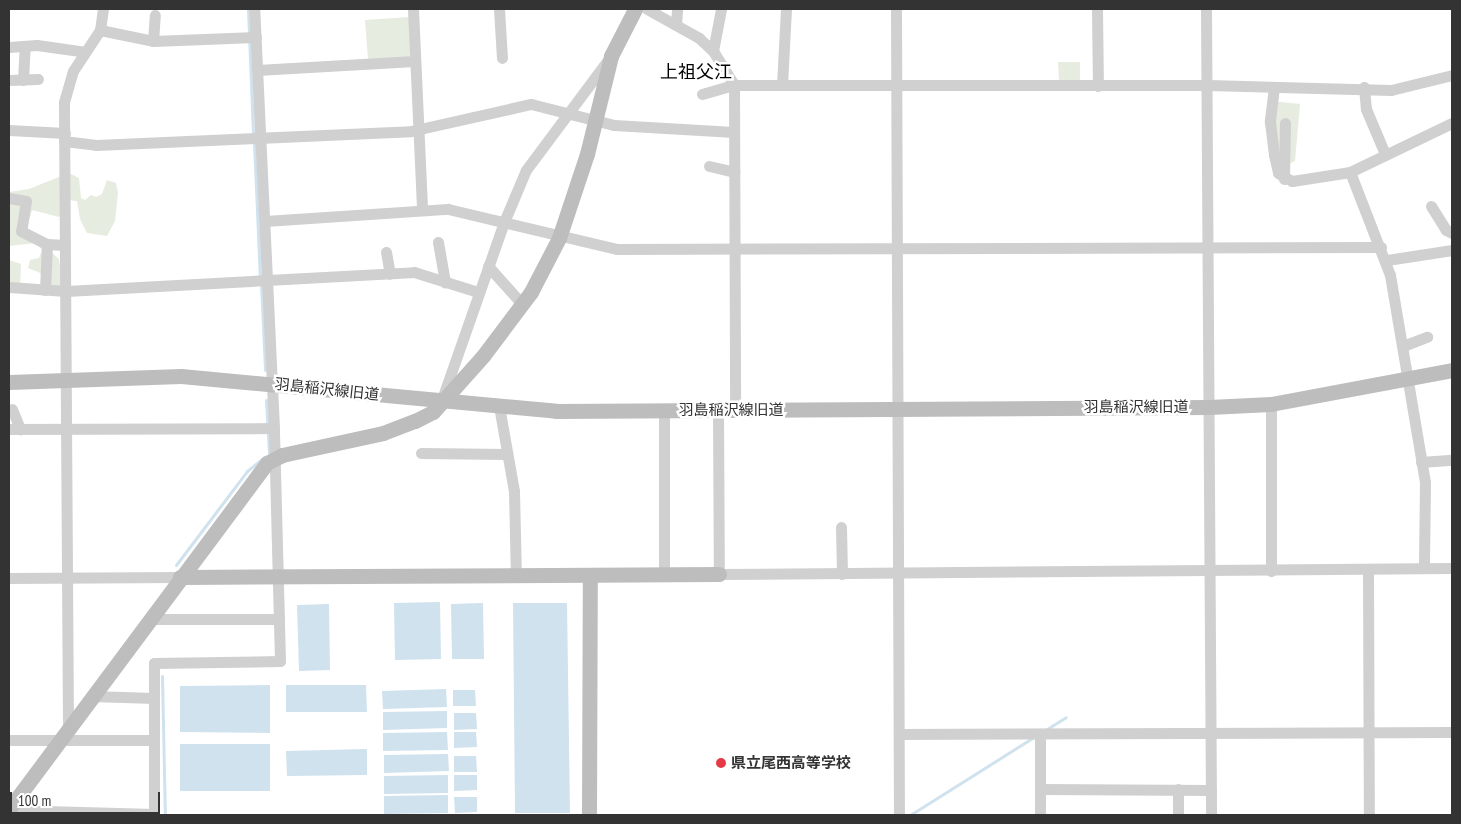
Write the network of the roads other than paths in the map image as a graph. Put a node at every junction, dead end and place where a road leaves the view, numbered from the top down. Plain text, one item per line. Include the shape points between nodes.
1 (103, 9) edge
2 (254, 9) edge
3 (413, 9) edge
4 (499, 9) edge
5 (635, 9) edge
6 (647, 9) edge
7 (677, 9) edge
8 (721, 9) edge
9 (786, 9) edge
10 (896, 9) edge
11 (1097, 9) edge
12 (1206, 9) edge
13 (155, 16) dead end
14 (676, 25) junction
15 (100, 30) junction
16 (256, 37) junction
17 (152, 42) junction
18 (9, 46) edge
19 (25, 46) junction
20 (712, 51) junction
21 (86, 52) junction
22 (611, 56) junction
23 (502, 58) dead end
24 (415, 61) junction
25 (257, 70) junction
26 (1452, 75) edge
27 (9, 80) edge
28 (23, 80) junction
29 (38, 80) dead end
30 (734, 85) junction
31 (782, 85) junction
32 (1208, 85) junction
33 (896, 86) junction
34 (1098, 86) junction
35 (1274, 87) junction
36 (1364, 87) junction
37 (702, 94) dead end
38 (567, 111) junction
39 (595, 122) junction
40 (1452, 122) edge
41 (1285, 123) dead end
42 (419, 129) junction
43 (9, 130) edge
44 (734, 132) junction
45 (260, 136) junction
46 (64, 137) junction
47 (1386, 154) junction
48 (709, 166) dead end
49 (734, 172) junction
50 (1350, 172) junction
51 (1284, 179) junction
52 (9, 198) edge
53 (1431, 206) dead end
54 (422, 210) junction
55 (265, 220) junction
56 (504, 222) junction
57 (1452, 233) edge
58 (559, 238) junction
59 (438, 242) dead end
60 (47, 244) junction
61 (65, 246) junction
62 (1208, 246) junction
63 (734, 247) junction
64 (1381, 247) junction
65 (897, 248) junction
66 (1452, 250) edge
67 (386, 252) dead end
68 (1387, 260) junction
69 (488, 266) junction
70 (390, 274) junction
71 (268, 280) junction
72 (445, 282) junction
73 (9, 287) edge
74 (45, 290) junction
75 (66, 291) junction
76 (478, 292) junction
77 (522, 304) junction
78 (1427, 337) dead end
79 (1403, 346) junction
80 (1452, 370) edge
81 (1409, 377) junction
82 (67, 379) junction
83 (9, 382) edge
84 (272, 384) junction
85 (442, 401) junction
86 (1271, 404) junction
87 (499, 406) junction
88 (1209, 407) junction
89 (12, 409) dead end
90 (898, 409) junction
91 (664, 410) junction
92 (718, 410) junction
93 (735, 410) junction
94 (67, 428) junction
95 (274, 428) junction
96 (15, 429) edge
97 (421, 453) dead end
98 (506, 454) junction
99 (276, 458) junction
100 (1452, 460) edge
101 (1421, 462) junction
102 (841, 527) dead end
103 (1424, 568) junction
104 (1452, 568) edge
105 (1368, 569) junction
106 (1210, 570) junction
107 (1271, 571) junction
108 (718, 574) junction
109 (842, 574) junction
110 (664, 575) junction
111 (899, 575) junction
112 (516, 576) junction
113 (590, 576) junction
114 (180, 577) junction
115 (9, 578) edge
116 (68, 578) junction
117 (278, 578) junction
118 (149, 619) junction
119 (279, 619) junction
120 (91, 696) junction
121 (154, 698) junction
122 (68, 727) junction
123 (1369, 732) junction
124 (1452, 732) edge
125 (899, 734) junction
126 (1040, 734) junction
127 (1211, 734) junction
128 (9, 740) edge
129 (59, 740) junction
130 (154, 740) junction
131 (1040, 789) junction
132 (1178, 789) junction
133 (1211, 790) junction
134 (9, 810) edge
135 (154, 814) edge
136 (588, 815) edge
137 (899, 815) edge
138 (1040, 815) edge
139 (1178, 815) edge
140 (1211, 815) edge
141 (1368, 815) edge

1 - 15 street
2 - 16 street
3 - 24 street
4 - 23 street
5 - 22 street
6 - 14 street
7 - 14 street
8 - 20 street
9 - 31 street
10 - 33 street
11 - 34 street
12 - 32 street
13 - 17 street
14 - 20 street
15 - 17 street
15 - 21 street
16 - 17 street
16 - 25 street
18 - 19 street
19 - 21 street
19 - 28 street
20 - 30 street
21 - 46 street via 67,86
22 - 38 street
22 - 39 street
24 - 25 street
24 - 42 street
25 - 45 street
26 - 36 street via 1390,90
27 - 28 street
28 - 29 street
30 - 31 street
30 - 37 street
30 - 44 street
31 - 33 street
32 - 34 street
32 - 35 street
32 - 62 street
33 - 34 street
33 - 65 street
35 - 36 street
35 - 51 street via 1270,122 1278,174
36 - 47 street via 1366,108
38 - 39 street
38 - 42 street via 532,104
38 - 56 street via 526,170
39 - 44 street via 704,133
39 - 58 street
40 - 47 street
41 - 51 street
42 - 45 street
42 - 54 street
43 - 46 street
44 - 49 street
45 - 46 street via 96,145
45 - 55 street
46 - 61 street
47 - 50 street
48 - 49 street
49 - 63 street
50 - 51 street
50 - 64 street
52 - 60 street via 26,201 21,231
53 - 57 street via 1446,230
54 - 55 street
54 - 56 street via 448,209
55 - 71 street
56 - 58 street
56 - 69 street
58 - 63 street via 617,249
58 - 77 street
59 - 72 street
60 - 61 street
60 - 74 street
61 - 75 street
62 - 64 street
62 - 65 street
62 - 88 street
63 - 65 street
63 - 93 street
64 - 68 street
65 - 90 street
66 - 68 street
67 - 70 street
68 - 79 street
69 - 76 street
69 - 77 street
70 - 71 street
70 - 72 street via 414,272
71 - 75 street
71 - 84 street
72 - 76 street
73 - 74 street
74 - 75 street
75 - 82 street
76 - 85 street
77 - 85 street via 461,383
78 - 79 street
79 - 81 street
80 - 81 street, 羽島稲沢線旧道
81 - 86 street, 羽島稲沢線旧道
81 - 101 street
82 - 83 street, 羽島稲沢線旧道
82 - 84 street, 羽島稲沢線旧道 via 181,376
82 - 94 street
84 - 85 street, 羽島稲沢線旧道
84 - 95 street
85 - 87 street, 羽島稲沢線旧道
85 - 99 street via 433,412 382,433 323,444
86 - 88 street, 羽島稲沢線旧道
86 - 107 street
87 - 91 street, 羽島稲沢線旧道 via 556,411
87 - 98 street
88 - 90 street, 羽島稲沢線旧道
88 - 106 street
89 - 96 street
90 - 93 street, 羽島稲沢線旧道
90 - 111 street
91 - 92 street, 羽島稲沢線旧道
91 - 110 street
92 - 93 street, 羽島稲沢線旧道
92 - 108 street
94 - 95 street
94 - 96 street
94 - 116 street
95 - 99 street
97 - 98 street
98 - 112 street via 514,491
99 - 114 street via 240,496
99 - 117 street
100 - 101 street
101 - 103 street
102 - 109 street
103 - 104 street
103 - 105 street
105 - 107 street
105 - 123 street
106 - 107 street
106 - 111 street
106 - 127 street
108 - 109 street
108 - 110 street
109 - 111 street
110 - 113 street
111 - 125 street
112 - 113 street
112 - 117 street
113 - 136 street
114 - 116 street
114 - 117 street
114 - 118 street
115 - 116 street
116 - 122 street
117 - 119 street
118 - 119 street
118 - 120 street
119 - 121 street via 280,661 154,663
120 - 121 street
120 - 122 street
121 - 130 street
122 - 129 street
123 - 124 street
123 - 127 street
123 - 141 street
125 - 126 street
125 - 137 street
126 - 127 street
126 - 131 street
127 - 133 street
128 - 129 street
129 - 130 street
129 - 134 street
130 - 135 street
131 - 132 street
131 - 138 street
132 - 133 street
132 - 139 street
133 - 140 street
134 - 135 street

